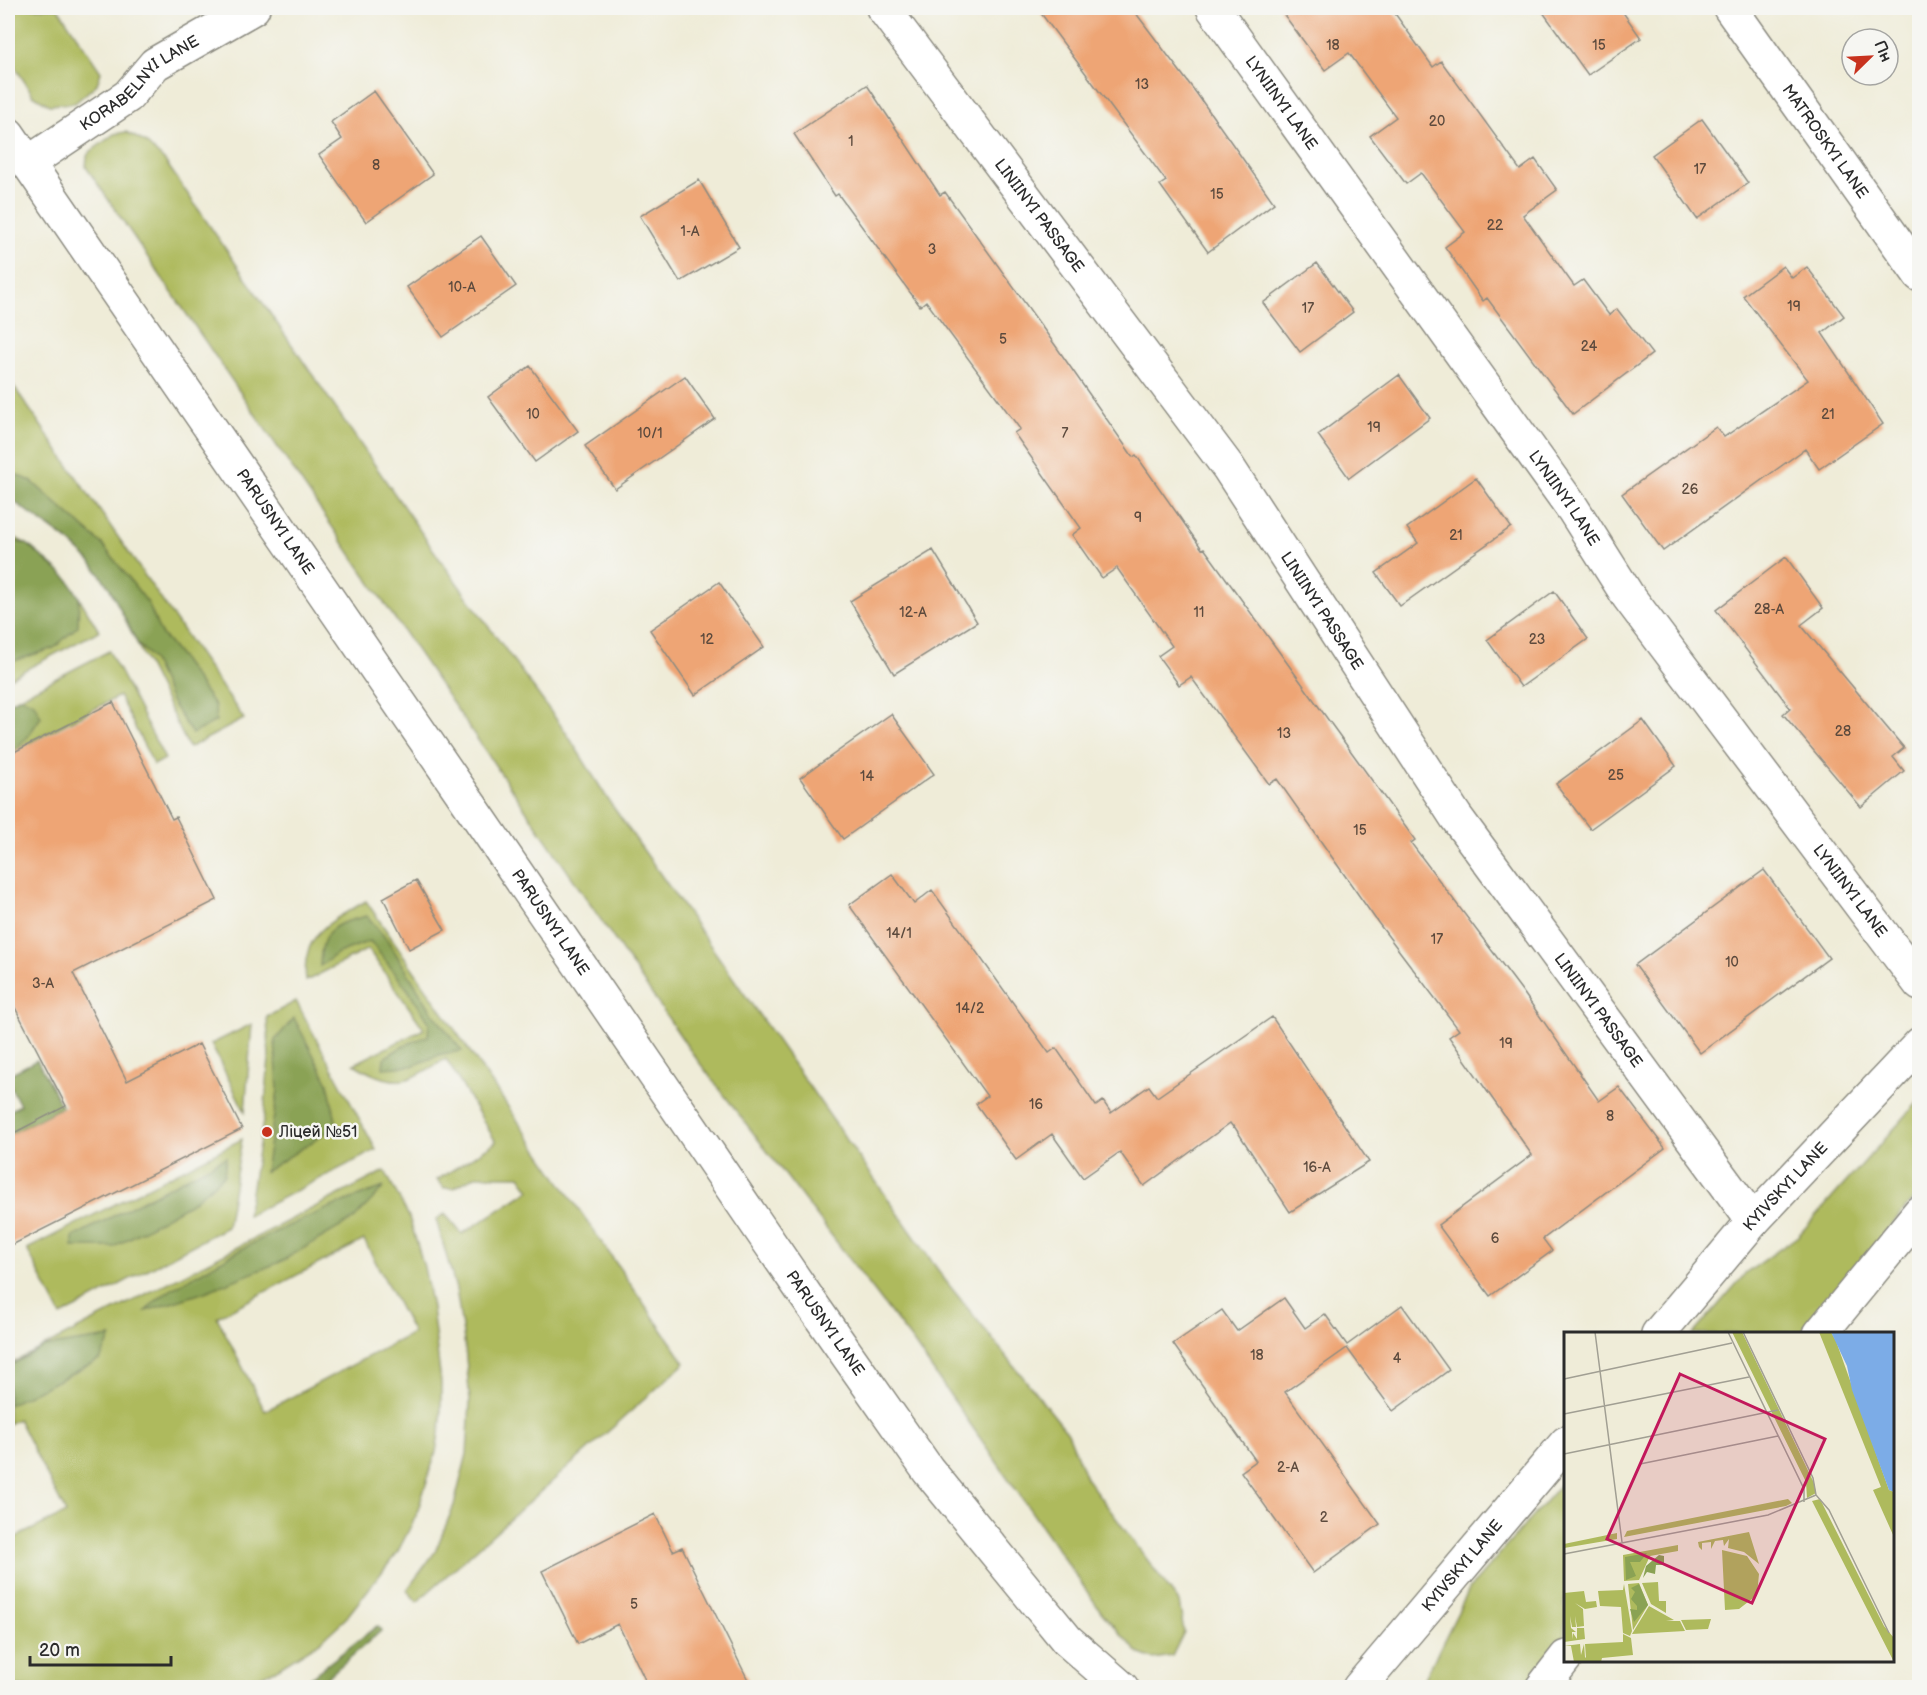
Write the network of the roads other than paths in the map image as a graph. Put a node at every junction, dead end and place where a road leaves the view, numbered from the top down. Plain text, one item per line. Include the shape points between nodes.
1 (253, 8) edge
2 (883, 8) edge
3 (1214, 8) edge
4 (1730, 8) edge
5 (8, 134) edge
6 (28, 163) junction
7 (1920, 275) edge
8 (1920, 984) edge
9 (1920, 1044) edge
10 (1920, 1212) edge
11 (1753, 1221) junction
12 (1660, 1332) edge
13 (1822, 1332) edge
14 (1564, 1445) edge
15 (1564, 1660) edge
16 (1122, 1688) edge
17 (1359, 1688) edge
18 (1542, 1688) edge

1 - 6 street, KORABELNYI LANE via 155,64 128,96
2 - 11 street, LINIINYI PASSAGE via 1228,467 1456,817
3 - 8 street, LYNIINYI LANE via 1574,508 1628,596
4 - 7 street, MATROSKYI LANE
5 - 6 street, PARUSNYI LANE
6 - 16 street, PARUSNYI LANE via 928,1470 1067,1640
9 - 11 street, KYIVSKYI LANE
10 - 13 street
11 - 12 street, KYIVSKYI LANE
14 - 17 street, KYIVSKYI LANE
15 - 18 street

